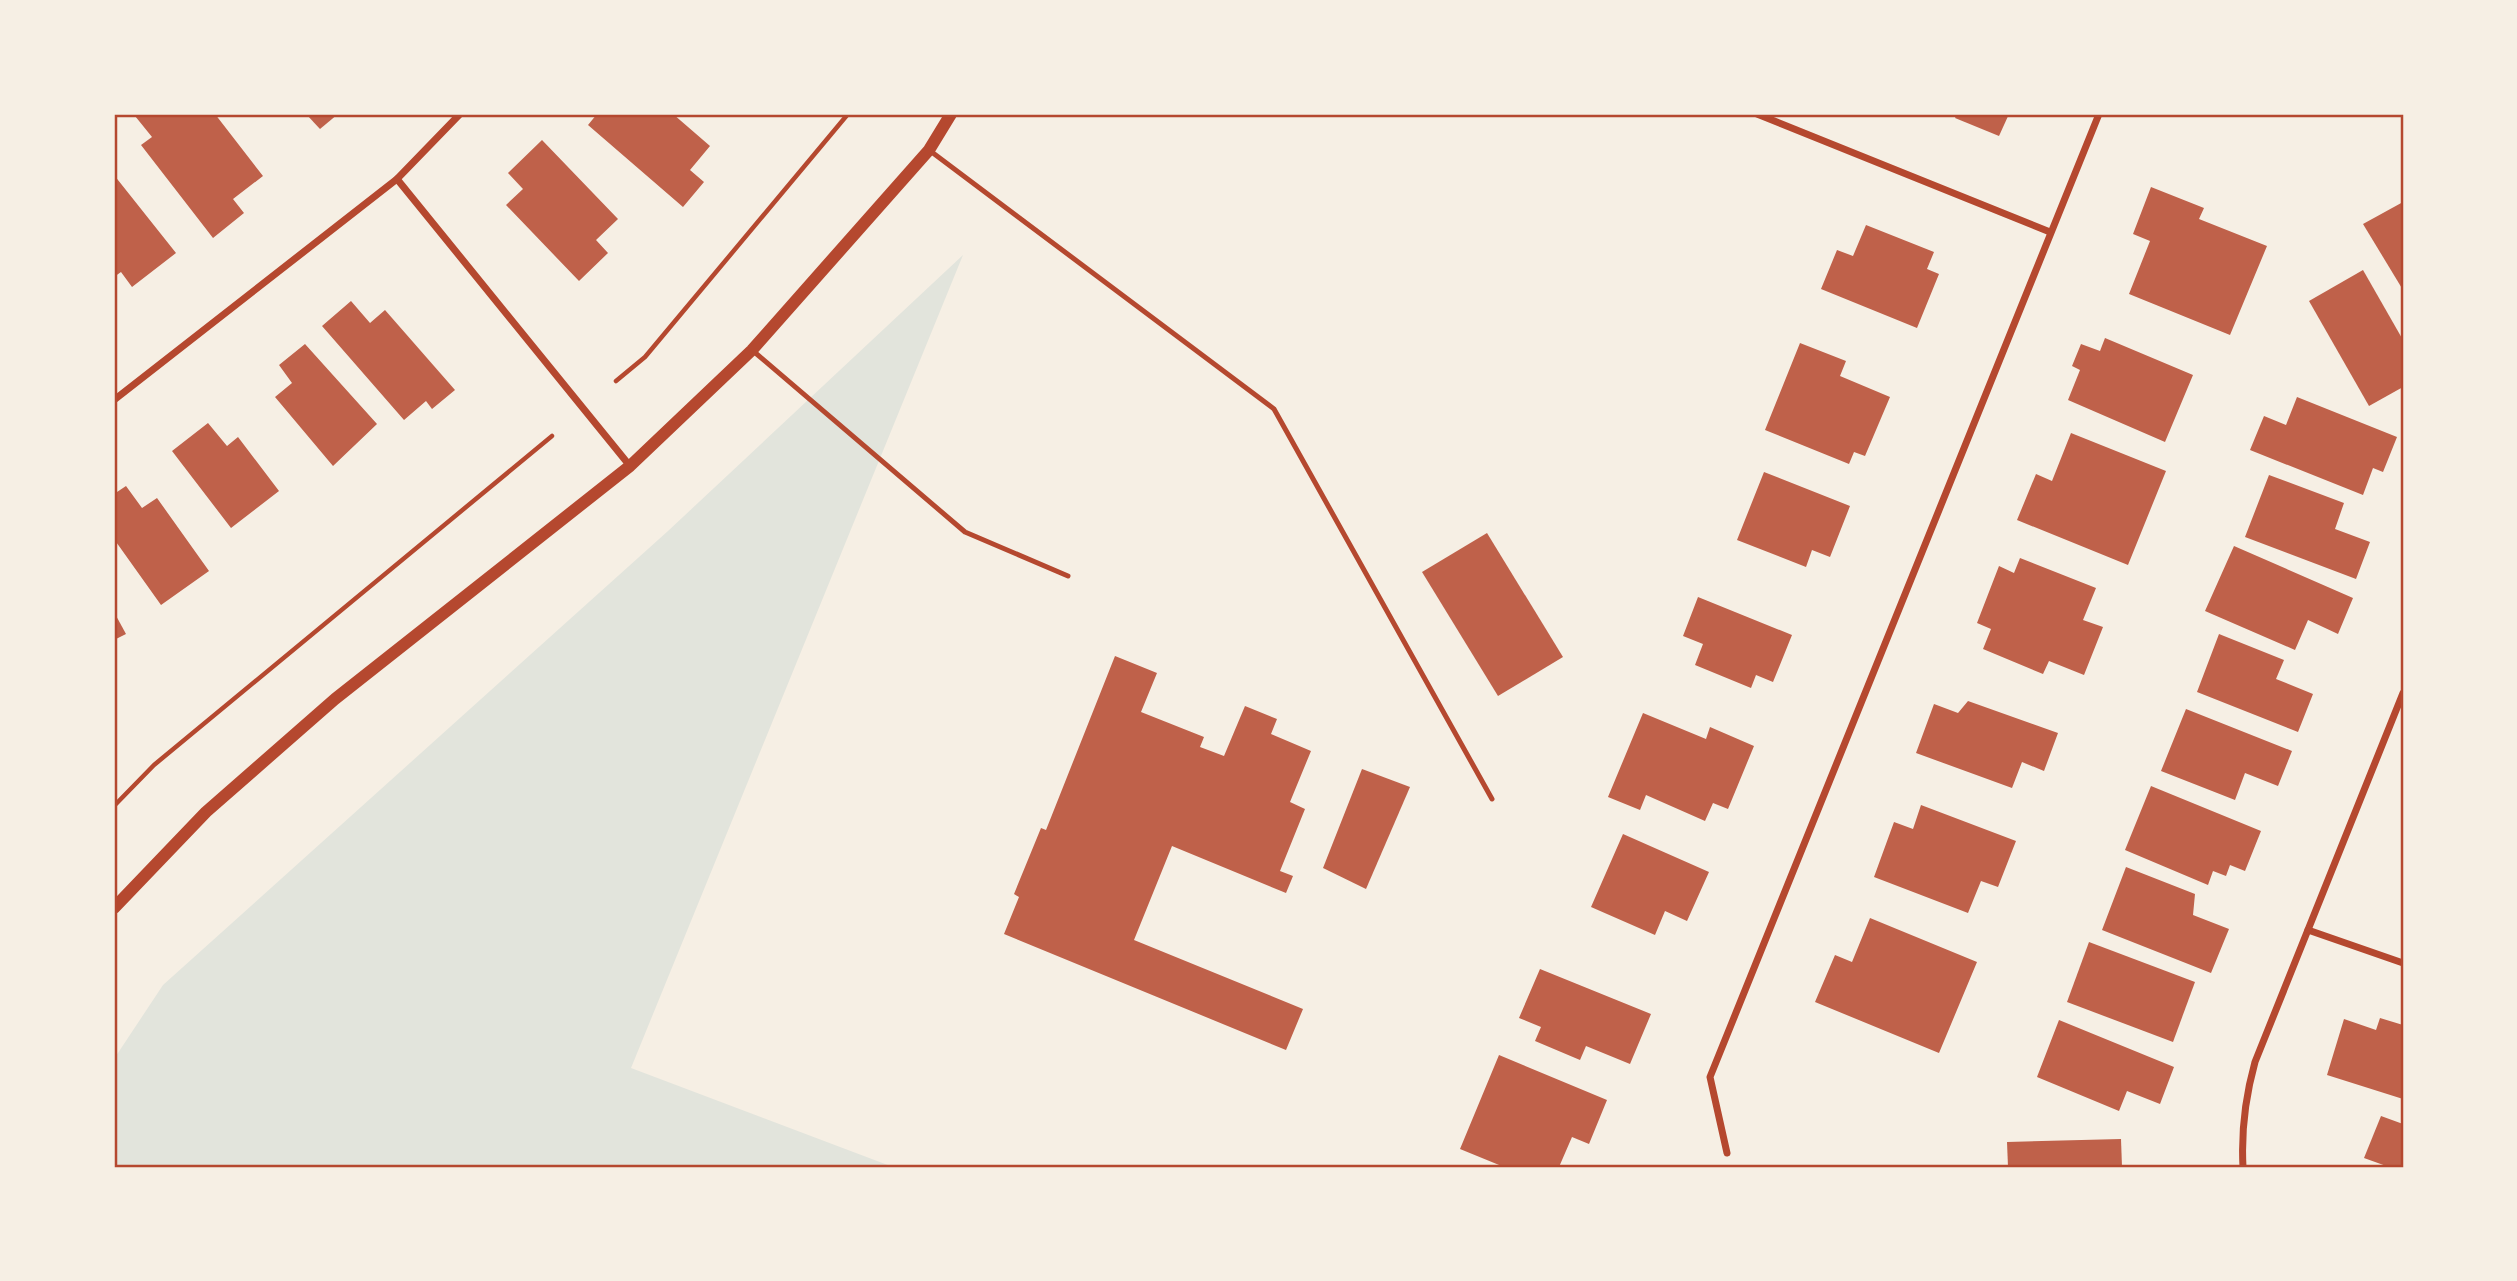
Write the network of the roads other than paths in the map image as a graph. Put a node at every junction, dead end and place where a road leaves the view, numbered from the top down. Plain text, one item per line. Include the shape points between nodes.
1 (460, 114) edge
2 (951, 114) edge
3 (1757, 114) edge
4 (2099, 114) edge
5 (929, 150) junction
6 (397, 179) junction
7 (2050, 232) junction
8 (752, 350) junction
9 (114, 400) edge
10 (630, 466) junction
11 (1068, 576) dead end
12 (2403, 693) edge
13 (1492, 799) dead end
14 (114, 908) edge
15 (2308, 930) junction
16 (2403, 963) edge
17 (1727, 1153) dead end
18 (2244, 1167) edge

1 - 6 street
2 - 5 street
3 - 7 street
4 - 7 street
5 - 8 street
5 - 13 lane via 1274,409
6 - 9 street
6 - 10 street
7 - 17 street via 1710,1077
8 - 10 street
8 - 11 lane via 965,532
10 - 14 street via 335,699 206,812
12 - 15 street
15 - 16 street
15 - 18 street via 2251,1074 2241,1135

